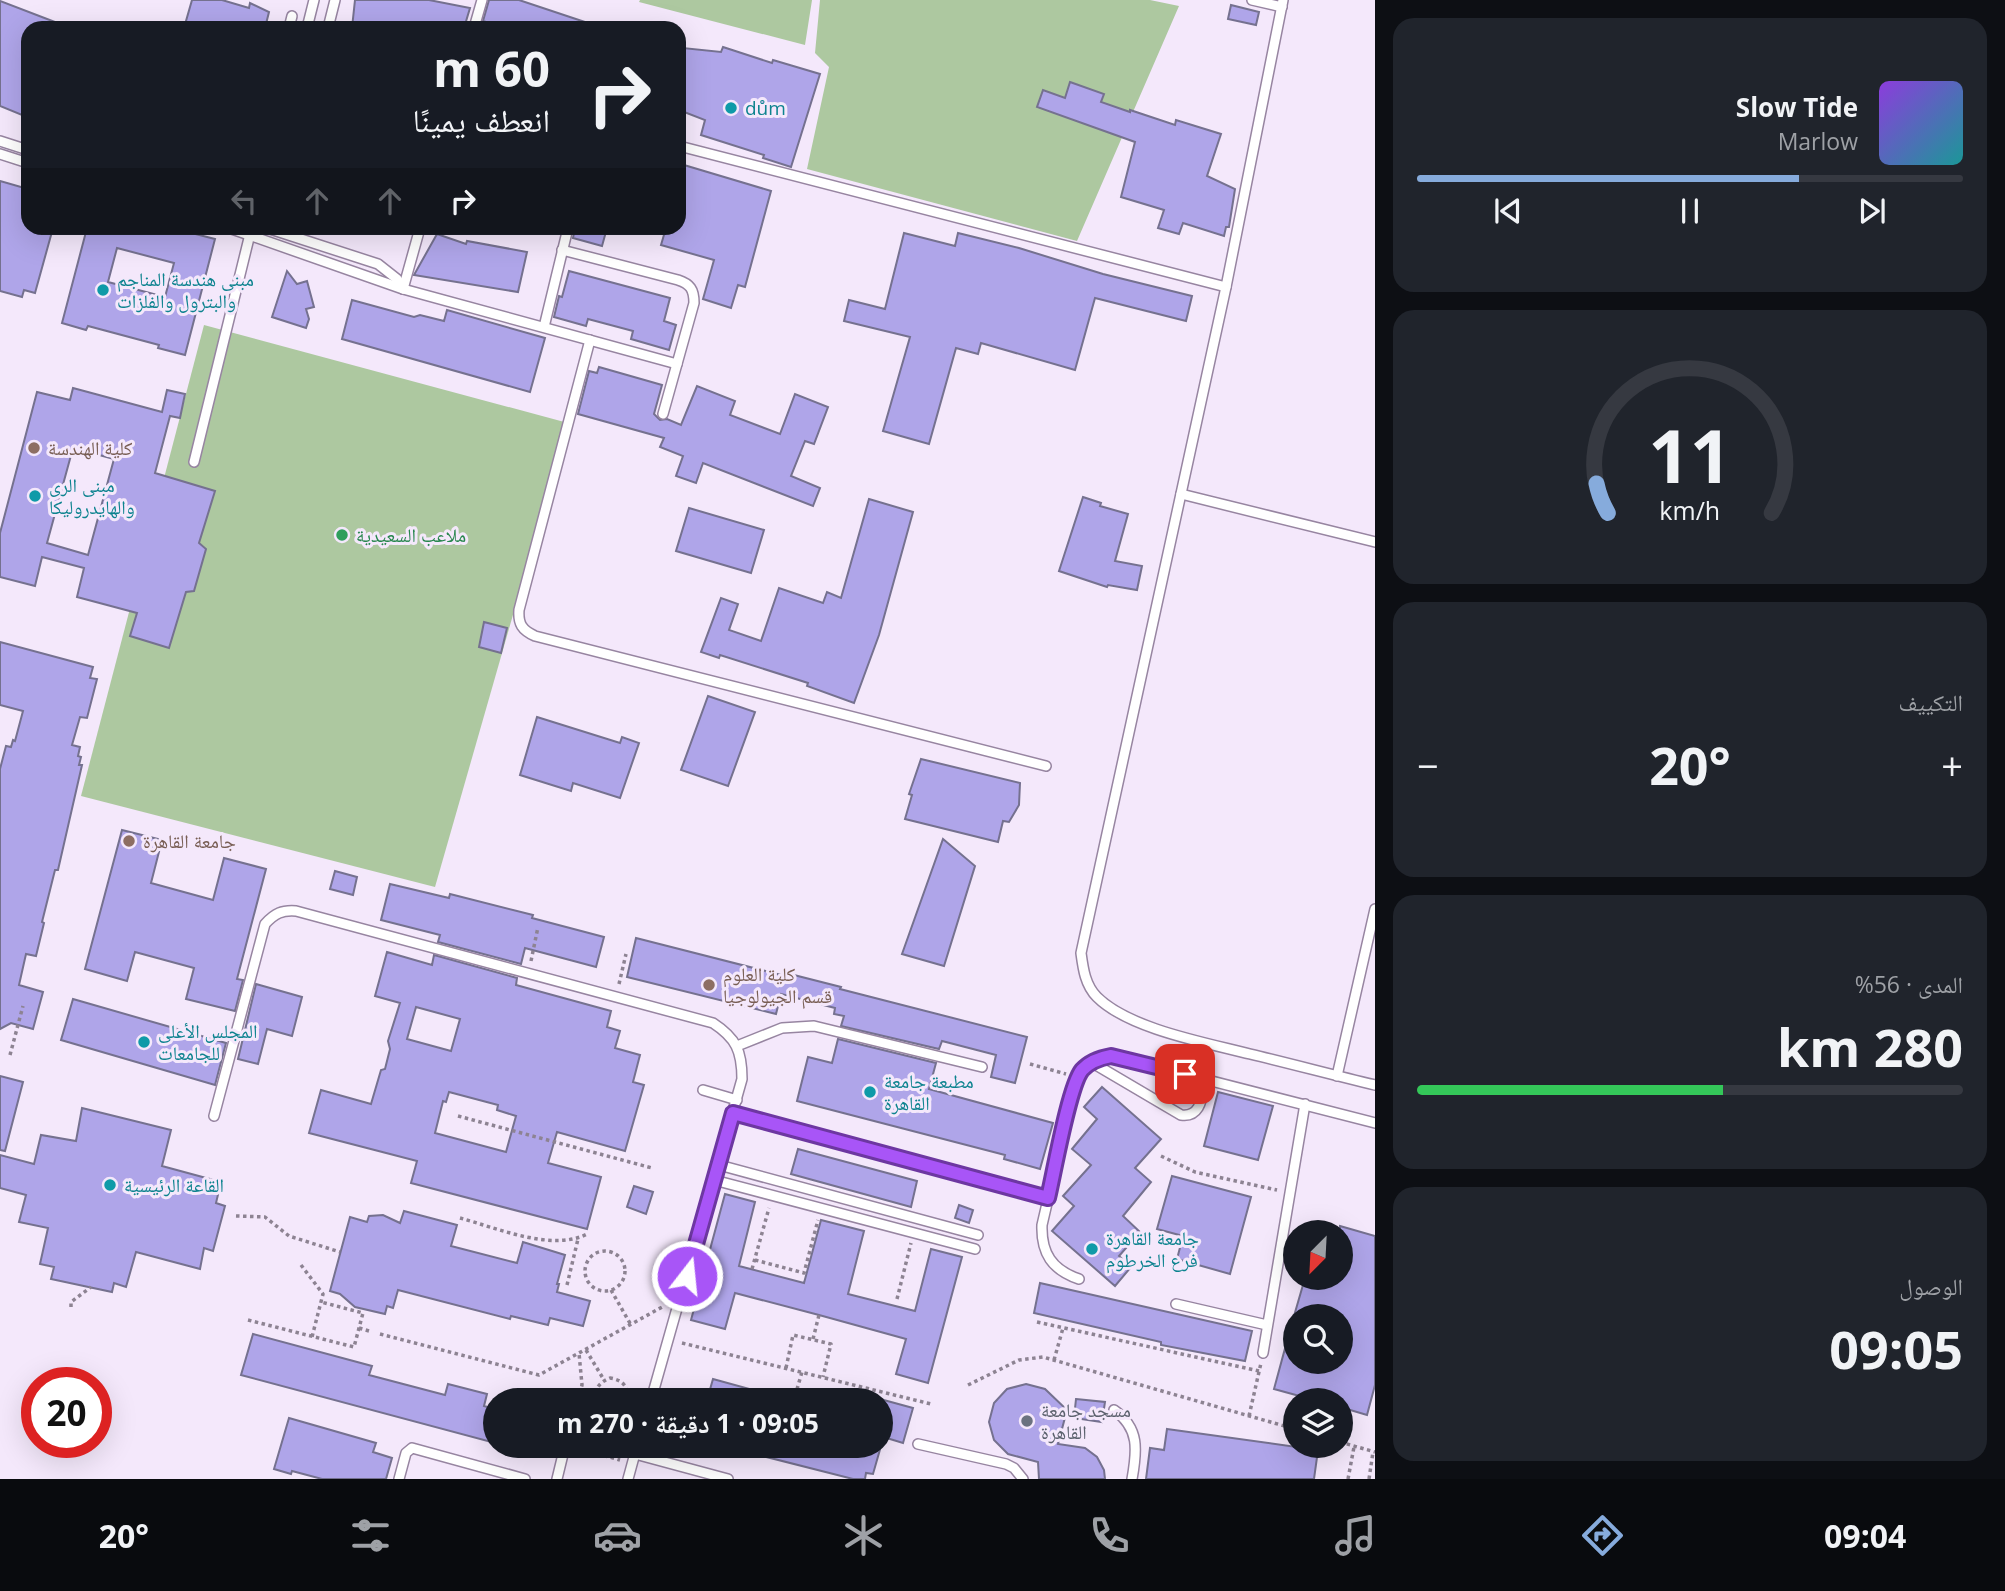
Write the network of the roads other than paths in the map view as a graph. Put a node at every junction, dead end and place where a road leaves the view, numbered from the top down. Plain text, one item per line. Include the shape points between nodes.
1 (314, 0) edge
2 (335, 0) edge
3 (482, 0) edge
4 (1252, 0) edge
5 (1283, 4) edge
6 (292, 16) dead end
7 (291, 21) edge
8 (309, 21) edge
9 (330, 21) edge
10 (476, 21) edge
11 (0, 141) edge
12 (21, 148) edge
13 (686, 148) edge
14 (0, 153) edge
15 (21, 160) edge
16 (250, 235) edge
17 (253, 235) edge
18 (289, 235) edge
19 (418, 235) edge
20 (566, 235) edge
21 (562, 250) junction
22 (1226, 287) junction
23 (403, 289) junction
24 (544, 327) junction
25 (590, 340) junction
26 (677, 364) junction
27 (663, 414) dead end
28 (194, 462) dead end
29 (1181, 494) junction
30 (1375, 542) edge
31 (1046, 766) dead end
32 (1375, 909) edge
33 (737, 1046) junction
34 (1091, 1062) junction
35 (982, 1067) dead end
36 (1337, 1076) junction
37 (1206, 1079) junction
38 (1375, 1085) edge
39 (703, 1090) dead end
40 (737, 1100) junction
41 (1305, 1104) junction
42 (733, 1113) junction
43 (214, 1116) dead end
44 (1375, 1123) edge
45 (719, 1166) junction
46 (714, 1180) junction
47 (1048, 1198) junction
48 (978, 1235) dead end
49 (975, 1249) dead end
50 (1079, 1279) dead end
51 (1176, 1304) dead end
52 (1267, 1325) junction
53 (1263, 1353) road end
54 (655, 1388) edge
55 (1114, 1410) dead end
56 (918, 1444) dead end
57 (563, 1458) edge
58 (634, 1458) edge
59 (647, 1458) edge
60 (399, 1479) edge
61 (525, 1479) edge
62 (557, 1479) edge
63 (628, 1479) edge
64 (728, 1479) edge
65 (1023, 1479) edge
66 (1132, 1479) edge

1 - 8 lane
2 - 9 lane
3 - 10 lane
4 - 5 lane
5 - 22 lane
6 - 7 lane
11 - 12 lane
13 - 22 lane
14 - 15 lane
16 - 28 lane
17 - 23 lane
18 - 23 lane via 378,264
19 - 23 lane
20 - 21 lane
21 - 24 lane
21 - 26 lane via 688,284 694,303
22 - 29 lane
23 - 24 lane
24 - 25 lane
25 - 26 lane
25 - 31 lane via 519,610 518,621 524,631
26 - 27 lane
29 - 30 lane
29 - 36 lane via 1081,953 1084,975 1095,995 1112,1010 1137,1021 1192,1040
32 - 36 lane
33 - 35 lane via 782,1028 814,1026
33 - 40 lane via 742,1079
33 - 43 lane via 713,1023 284,911 265,924
34 - 37 lane via 1111,1056
34 - 37 lane via 1186,1116 1199,1108
34 - 47 lane via 1078,1077
36 - 38 lane
37 - 41 lane
39 - 40 lane
40 - 42 lane
41 - 44 lane
41 - 52 lane
42 - 45 lane
42 - 47 lane
45 - 46 lane
45 - 48 lane
46 - 49 lane
46 - 54 lane
47 - 50 lane via 1041,1240 1045,1254 1059,1270
51 - 52 lane
52 - 53 lane
55 - 66 lane via 1135,1436
56 - 65 lane via 1006,1464
57 - 62 lane
58 - 63 lane
59 - 64 lane
60 - 61 lane via 406,1453 412,1448

